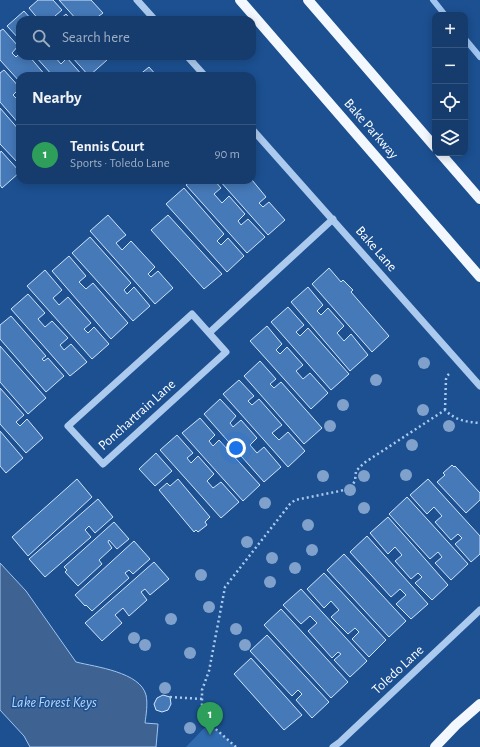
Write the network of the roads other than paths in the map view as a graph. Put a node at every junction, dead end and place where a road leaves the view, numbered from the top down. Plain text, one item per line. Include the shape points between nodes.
1 (137, 0) edge
2 (240, 0) edge
3 (308, 0) edge
4 (151, 16) edge
5 (254, 16) edge
6 (256, 18) edge
7 (191, 60) edge
8 (201, 72) edge
9 (256, 133) edge
10 (432, 144) edge
11 (443, 156) edge
12 (480, 199) edge
13 (333, 219) junction
14 (480, 277) edge
15 (209, 333) junction
16 (480, 386) edge
17 (480, 610) edge
18 (480, 704) edge
19 (334, 747) edge
20 (435, 747) edge

1 - 4 street
2 - 5 main road, Bake Parkway
3 - 10 main road
6 - 14 main road, Bake Parkway
7 - 8 street
9 - 13 street, Bake Lane
11 - 12 main road
13 - 15 street
13 - 16 street, Bake Lane
15 - 15 street, Ponchartrain Lane via 192,314 68,426 102,464 226,352
17 - 19 street, Toledo Lane
18 - 20 main road

